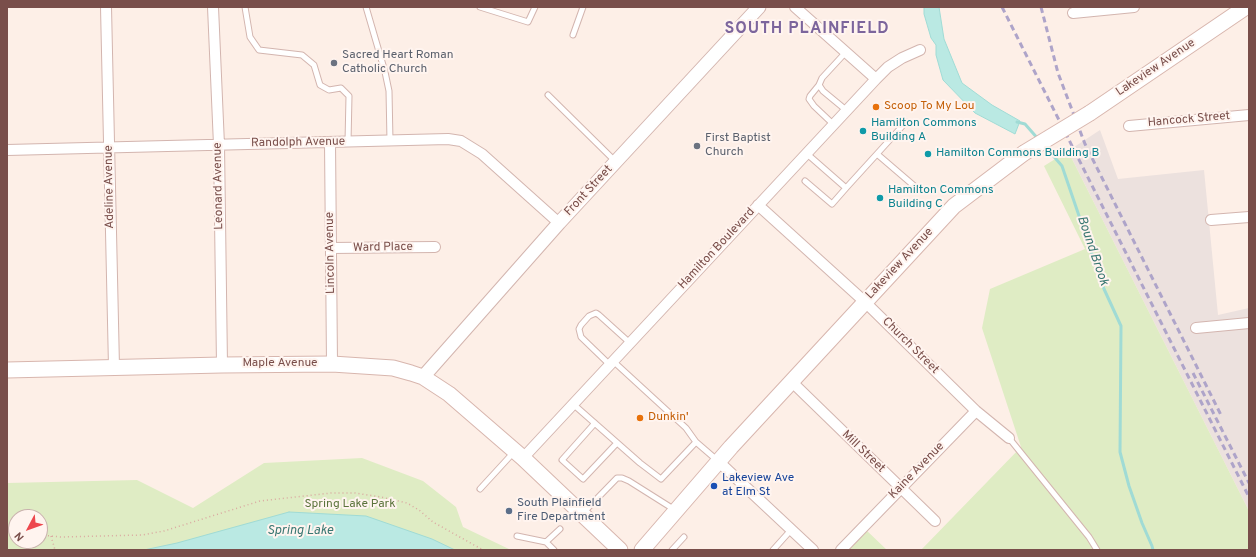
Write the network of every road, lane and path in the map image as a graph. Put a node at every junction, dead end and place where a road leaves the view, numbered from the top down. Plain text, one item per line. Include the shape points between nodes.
1 (106, 7) edge
2 (213, 7) edge
3 (245, 7) edge
4 (366, 7) edge
5 (480, 7) edge
6 (534, 7) edge
7 (583, 7) edge
8 (759, 7) edge
9 (795, 7) edge
10 (1134, 7) edge
11 (1241, 8) edge
12 (1073, 13) dead end
13 (573, 35) dead end
14 (920, 50) dead end
15 (846, 52) junction
16 (876, 79) junction
17 (819, 84) junction
18 (548, 96) dead end
19 (846, 110) junction
20 (1249, 115) edge
21 (906, 122) dead end
22 (833, 124) junction
23 (1129, 126) dead end
24 (390, 140) junction
25 (330, 142) junction
26 (348, 142) junction
27 (219, 145) junction
28 (109, 148) junction
29 (7, 150) edge
30 (806, 153) junction
31 (877, 154) junction
32 (616, 162) junction
33 (805, 181) dead end
34 (846, 188) junction
35 (919, 190) dead end
36 (758, 205) junction
37 (1249, 217) edge
38 (1211, 220) dead end
39 (559, 223) junction
40 (435, 247) dead end
41 (331, 248) junction
42 (865, 302) junction
43 (1249, 324) edge
44 (1196, 328) dead end
45 (630, 343) junction
46 (612, 363) junction
47 (332, 364) junction
48 (222, 365) junction
49 (114, 367) junction
50 (7, 370) edge
51 (423, 377) junction
52 (792, 382) junction
53 (573, 404) junction
54 (976, 411) junction
55 (595, 423) junction
56 (1009, 438) joint
57 (696, 442) junction
58 (617, 443) junction
59 (519, 455) junction
60 (719, 462) junction
61 (900, 488) junction
62 (480, 489) dead end
63 (676, 511) junction
64 (582, 514) junction
65 (936, 521) dead end
66 (560, 529) dead end
67 (791, 530) junction
68 (48, 536) edge
69 (51, 536) junction
70 (517, 536) dead end
71 (684, 537) dead end
72 (546, 542) junction
73 (54, 550) edge
74 (483, 550) edge
75 (554, 550) edge
76 (620, 550) edge
77 (642, 550) edge
78 (672, 550) edge
79 (773, 550) edge
80 (813, 550) edge
81 (840, 550) edge
82 (1097, 550) edge

1 - 28 street, Adeline Avenue
2 - 27 street, Leonard Avenue
3 - 26 lane via 250,37 259,50 302,55 314,65 320,85 329,90 341,88 349,96
4 - 24 lane via 389,91
5 - 6 lane via 528,22
7 - 13 lane
8 - 32 street, Front Street
9 - 15 street
10 - 12 street
11 - 42 main road, Lakeview Avenue, bridge via 1090,113 1024,153 954,206
14 - 16 street, Hamilton Boulevard via 888,67
15 - 16 street
15 - 17 lane
16 - 19 street, Hamilton Boulevard
17 - 19 lane via 823,91
17 - 22 lane via 809,99
18 - 32 lane
19 - 22 street, Hamilton Boulevard
20 - 23 street, Hancock Street
21 - 31 lane
22 - 30 street, Hamilton Boulevard
24 - 26 street, Randolph Avenue
24 - 39 street, Randolph Avenue via 461,141 482,154
25 - 26 street, Randolph Avenue
25 - 27 street, Randolph Avenue
25 - 41 street, Lincoln Avenue
27 - 28 street, Randolph Avenue
27 - 48 street, Leonard Avenue
28 - 29 street, Randolph Avenue
28 - 49 street, Adeline Avenue
30 - 34 lane
30 - 36 street, Hamilton Boulevard
31 - 34 lane
31 - 35 lane
32 - 39 street, Front Street
33 - 34 lane via 832,204
36 - 42 street, Church Street
36 - 45 street, Hamilton Boulevard
37 - 38 street
39 - 51 street, Front Street
40 - 41 street, Ward Place
41 - 47 street, Lincoln Avenue
42 - 52 main road, Lakeview Avenue
42 - 54 street, Church Street
43 - 44 street
45 - 46 street, Hamilton Boulevard
45 - 46 lane via 599,314 589,316 579,329 581,337
46 - 53 street, Hamilton Boulevard
46 - 57 lane via 686,428
47 - 48 main road, Maple Avenue
47 - 51 main road, Maple Avenue via 393,368
48 - 49 main road, Maple Avenue
49 - 50 main road, Maple Avenue
51 - 59 main road, Maple Avenue via 449,394
52 - 60 main road, Lakeview Avenue
52 - 61 street, Mill Street
53 - 55 lane
53 - 59 street, Hamilton Boulevard
54 - 56 street, Church Street
54 - 61 street, Kaine Avenue
55 - 58 lane
55 - 58 lane via 562,460 583,479
56 - 82 lane
57 - 58 lane via 661,479
57 - 60 lane
59 - 62 lane
59 - 64 main road, Maple Avenue
60 - 63 main road, Lakeview Avenue
60 - 67 street
61 - 65 street, Mill Street
61 - 81 street, Kaine Avenue
63 - 64 lane via 629,481 617,478
63 - 77 main road, Lakeview Avenue
64 - 76 main road, Maple Avenue
66 - 72 lane
67 - 79 lane
67 - 80 street
68 - 69 path
69 - 73 path
69 - 74 path via 142,536 260,501 331,493 355,493 407,503
70 - 72 lane
71 - 78 lane
72 - 75 lane

